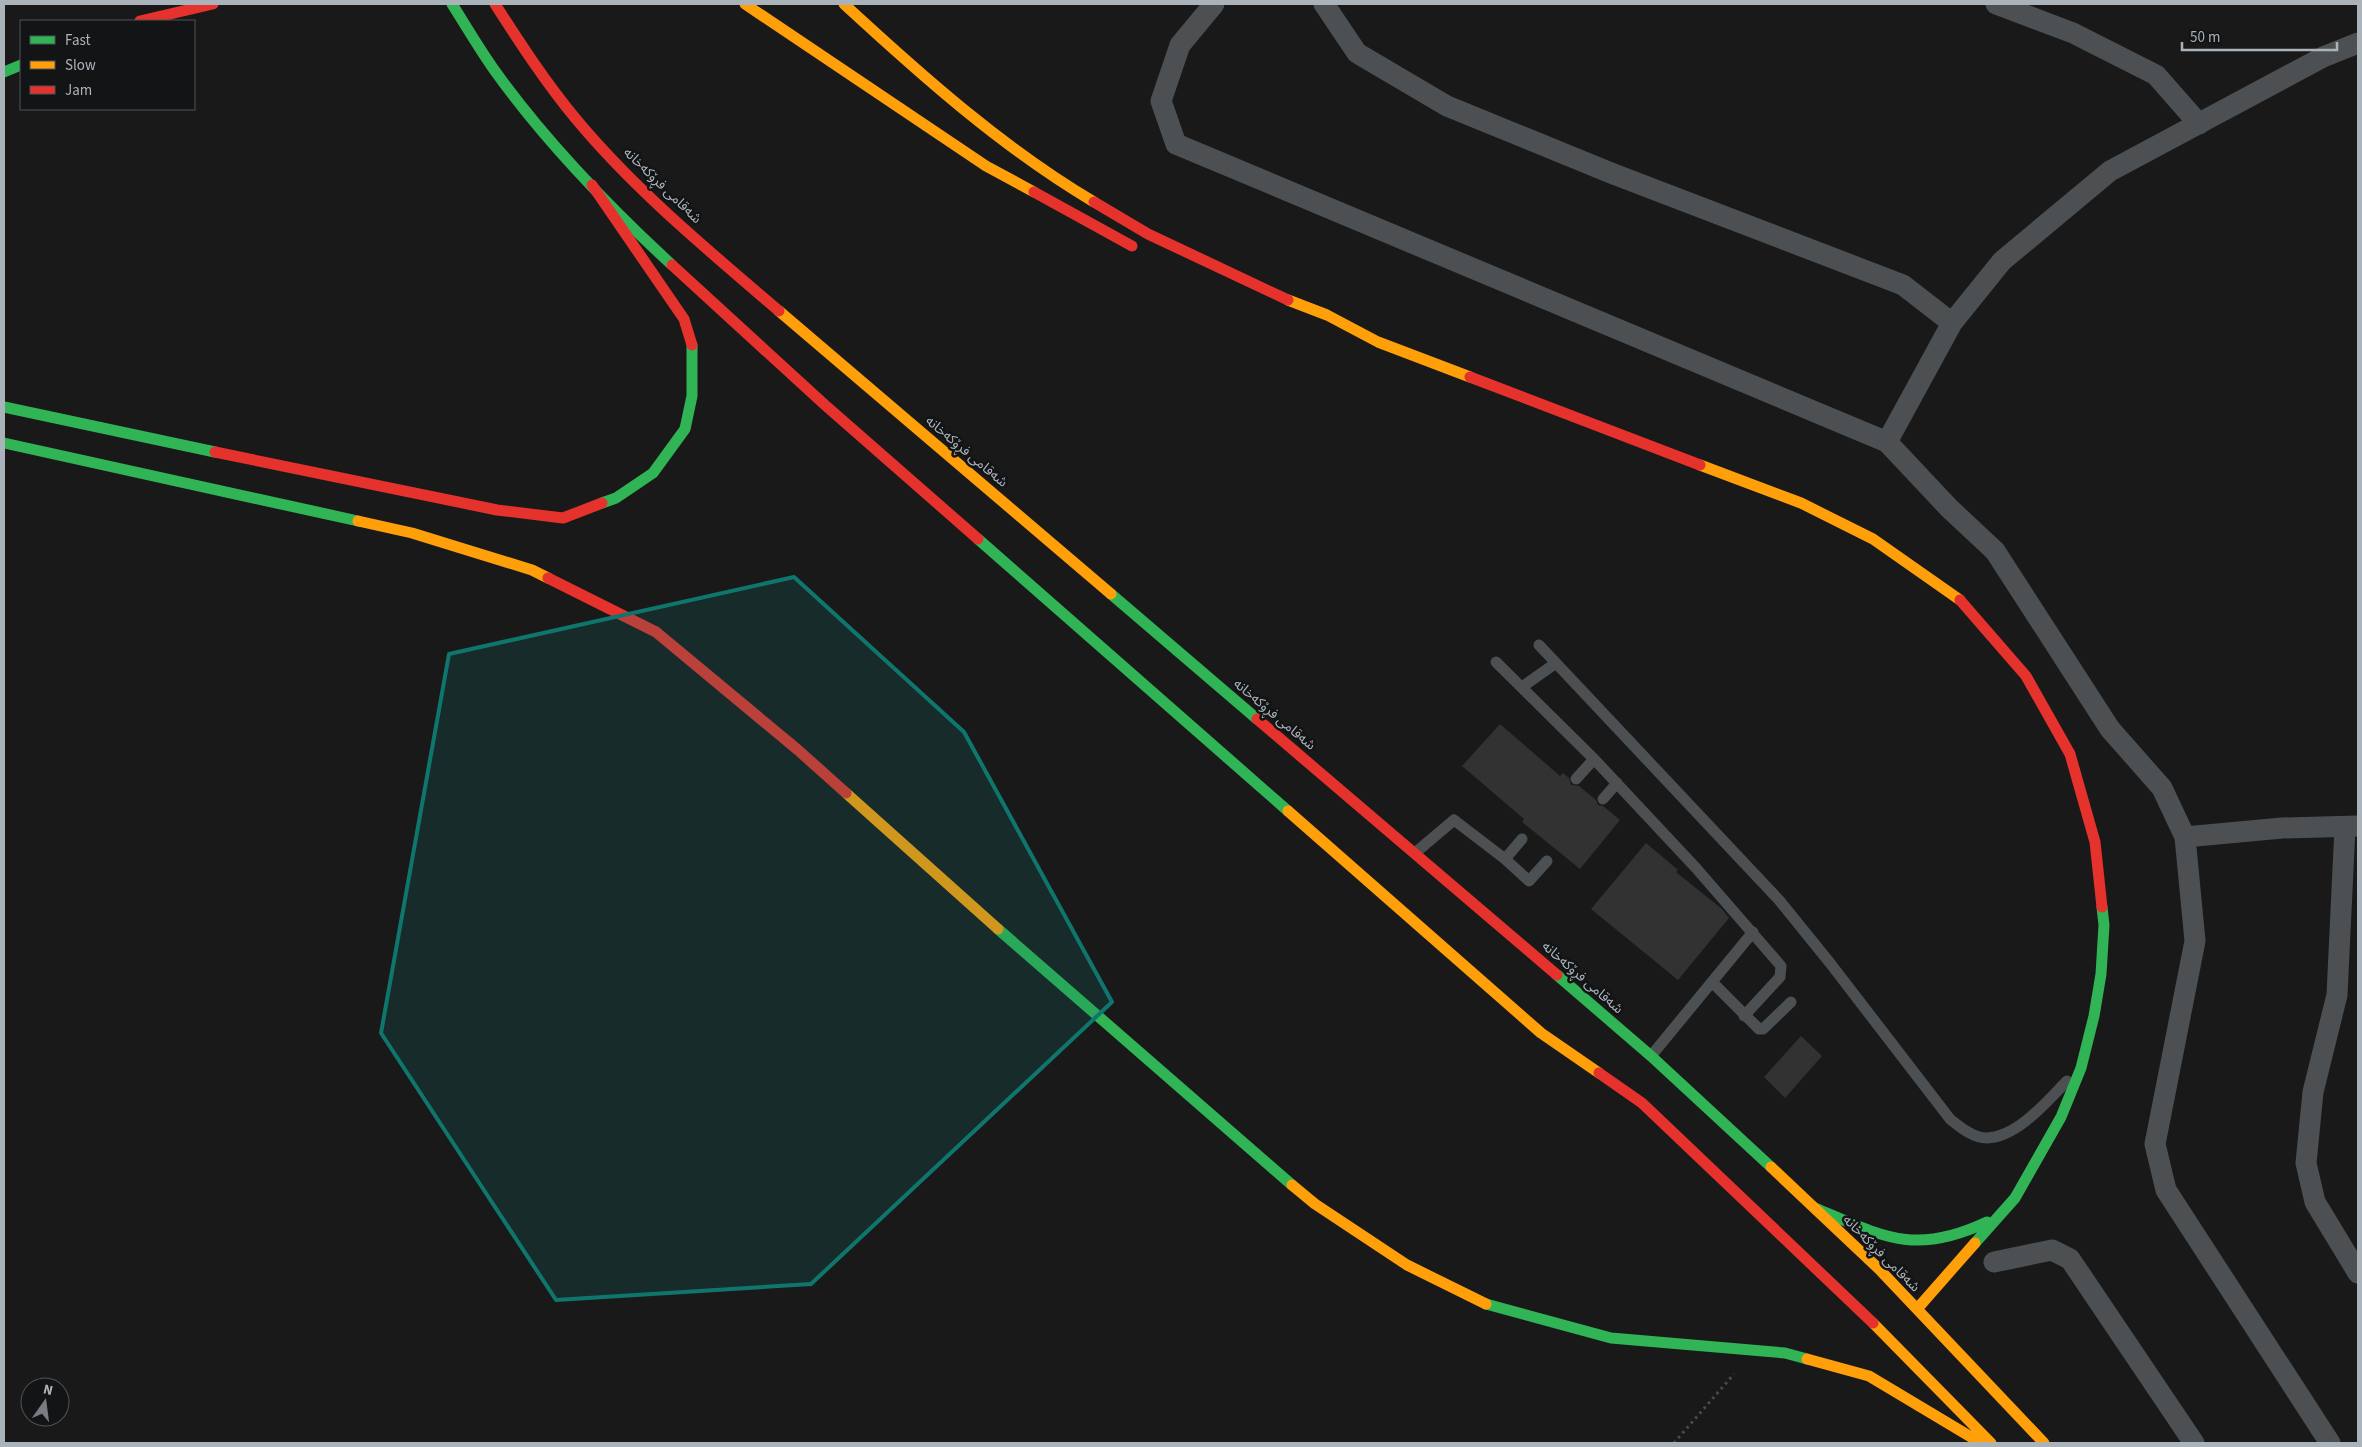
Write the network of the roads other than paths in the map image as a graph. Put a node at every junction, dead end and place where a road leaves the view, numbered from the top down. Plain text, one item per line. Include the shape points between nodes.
1 (213, 4) edge
2 (495, 4) edge
3 (745, 4) edge
4 (844, 4) edge
5 (1214, 4) edge
6 (1324, 4) edge
7 (1996, 4) edge
8 (454, 8) edge
9 (144, 20) edge
10 (2358, 44) edge
11 (20, 65) edge
12 (4, 72) edge
13 (2199, 124) junction
14 (592, 185) junction
15 (1141, 250) dead end
16 (1282, 310) dead end
17 (1952, 323) junction
18 (1378, 342) junction
19 (4, 407) edge
20 (1887, 442) junction
21 (4, 443) edge
22 (1539, 645) dead end
23 (1496, 662) dead end
24 (1556, 663) junction
25 (1522, 687) junction
26 (1594, 759) junction
27 (1576, 779) dead end
28 (1617, 783) junction
29 (1603, 799) dead end
30 (2352, 826) edge
31 (2185, 837) junction
32 (1522, 839) dead end
33 (1415, 853) junction
34 (1505, 859) junction
35 (1547, 861) dead end
36 (1754, 932) junction
37 (1712, 982) junction
38 (1791, 1002) dead end
39 (1744, 1016) junction
40 (1651, 1056) junction
41 (2081, 1068) junction
42 (1815, 1208) junction
43 (2000, 1215) junction
44 (1994, 1262) dead end
45 (2358, 1273) edge
46 (1914, 1312) junction
47 (1974, 1441) edge
48 (1991, 1443) edge
49 (2044, 1443) edge
50 (2194, 1443) edge
51 (2330, 1443) edge

1 - 9 main road
2 - 33 main road, شەقامی فڕۆکەخانە via 528,56 588,132 661,207
3 - 15 main road via 986,166
4 - 18 main road via 927,80 1072,190 1148,234 1271,293 1328,315
5 - 20 street via 1180,45 1161,101 1176,144
6 - 17 street via 1357,53 1447,106 1902,285
7 - 13 street via 2073,33 2156,75
8 - 14 main road via 495,71 557,149
10 - 13 street via 2323,58
11 - 12 main road
13 - 17 street via 2110,171 2002,261
14 - 19 main road via 684,319 693,348 692,396 685,429 653,473 616,498 581,512 563,518 498,510
14 - 48 main road via 645,240 825,405 1526,1020 1644,1100 1891,1335
16 - 18 main road
17 - 20 street
18 - 41 main road via 1801,503 1873,539 1960,600 2026,676 2070,754 2095,842 2104,925 2102,974
20 - 31 street via 1995,551 2110,729 2162,788
21 - 47 main road via 412,533 532,570 656,632 798,750 961,898 1222,1126 1315,1204 1407,1265 1493,1307 1611,1338 1784,1352 1869,1376
22 - 24 lane
23 - 25 lane
24 - 25 lane
24 - 41 lane via 1779,900 1950,1119 1969,1133 1986,1138 2003,1133 2023,1124
25 - 26 lane
26 - 27 lane
26 - 28 lane
28 - 29 lane
28 - 36 lane
30 - 31 street via 2282,828
30 - 45 street via 2337,995 2313,1092 2306,1163 2315,1202
31 - 51 street via 2194,941 2154,1144 2166,1190
32 - 34 lane
33 - 34 lane via 1454,820
33 - 40 main road, شەقامی فڕۆکەخانە
34 - 35 lane via 1529,881
36 - 37 lane
36 - 39 lane via 1781,966 1782,973
37 - 39 lane
37 - 40 lane
38 - 39 lane via 1763,1029 1755,1027
40 - 42 main road, شەقامی فڕۆکەخانە via 1668,1077
41 - 43 main road via 2062,1117 2044,1150 2015,1198
42 - 43 main road via 1876,1233 1916,1241 1941,1241 1959,1236
42 - 46 main road, شەقامی فڕۆکەخانە via 1879,1269
43 - 46 main road
44 - 50 street via 2052,1250 2070,1259
46 - 49 main road, شەقامی فڕۆکەخانە

